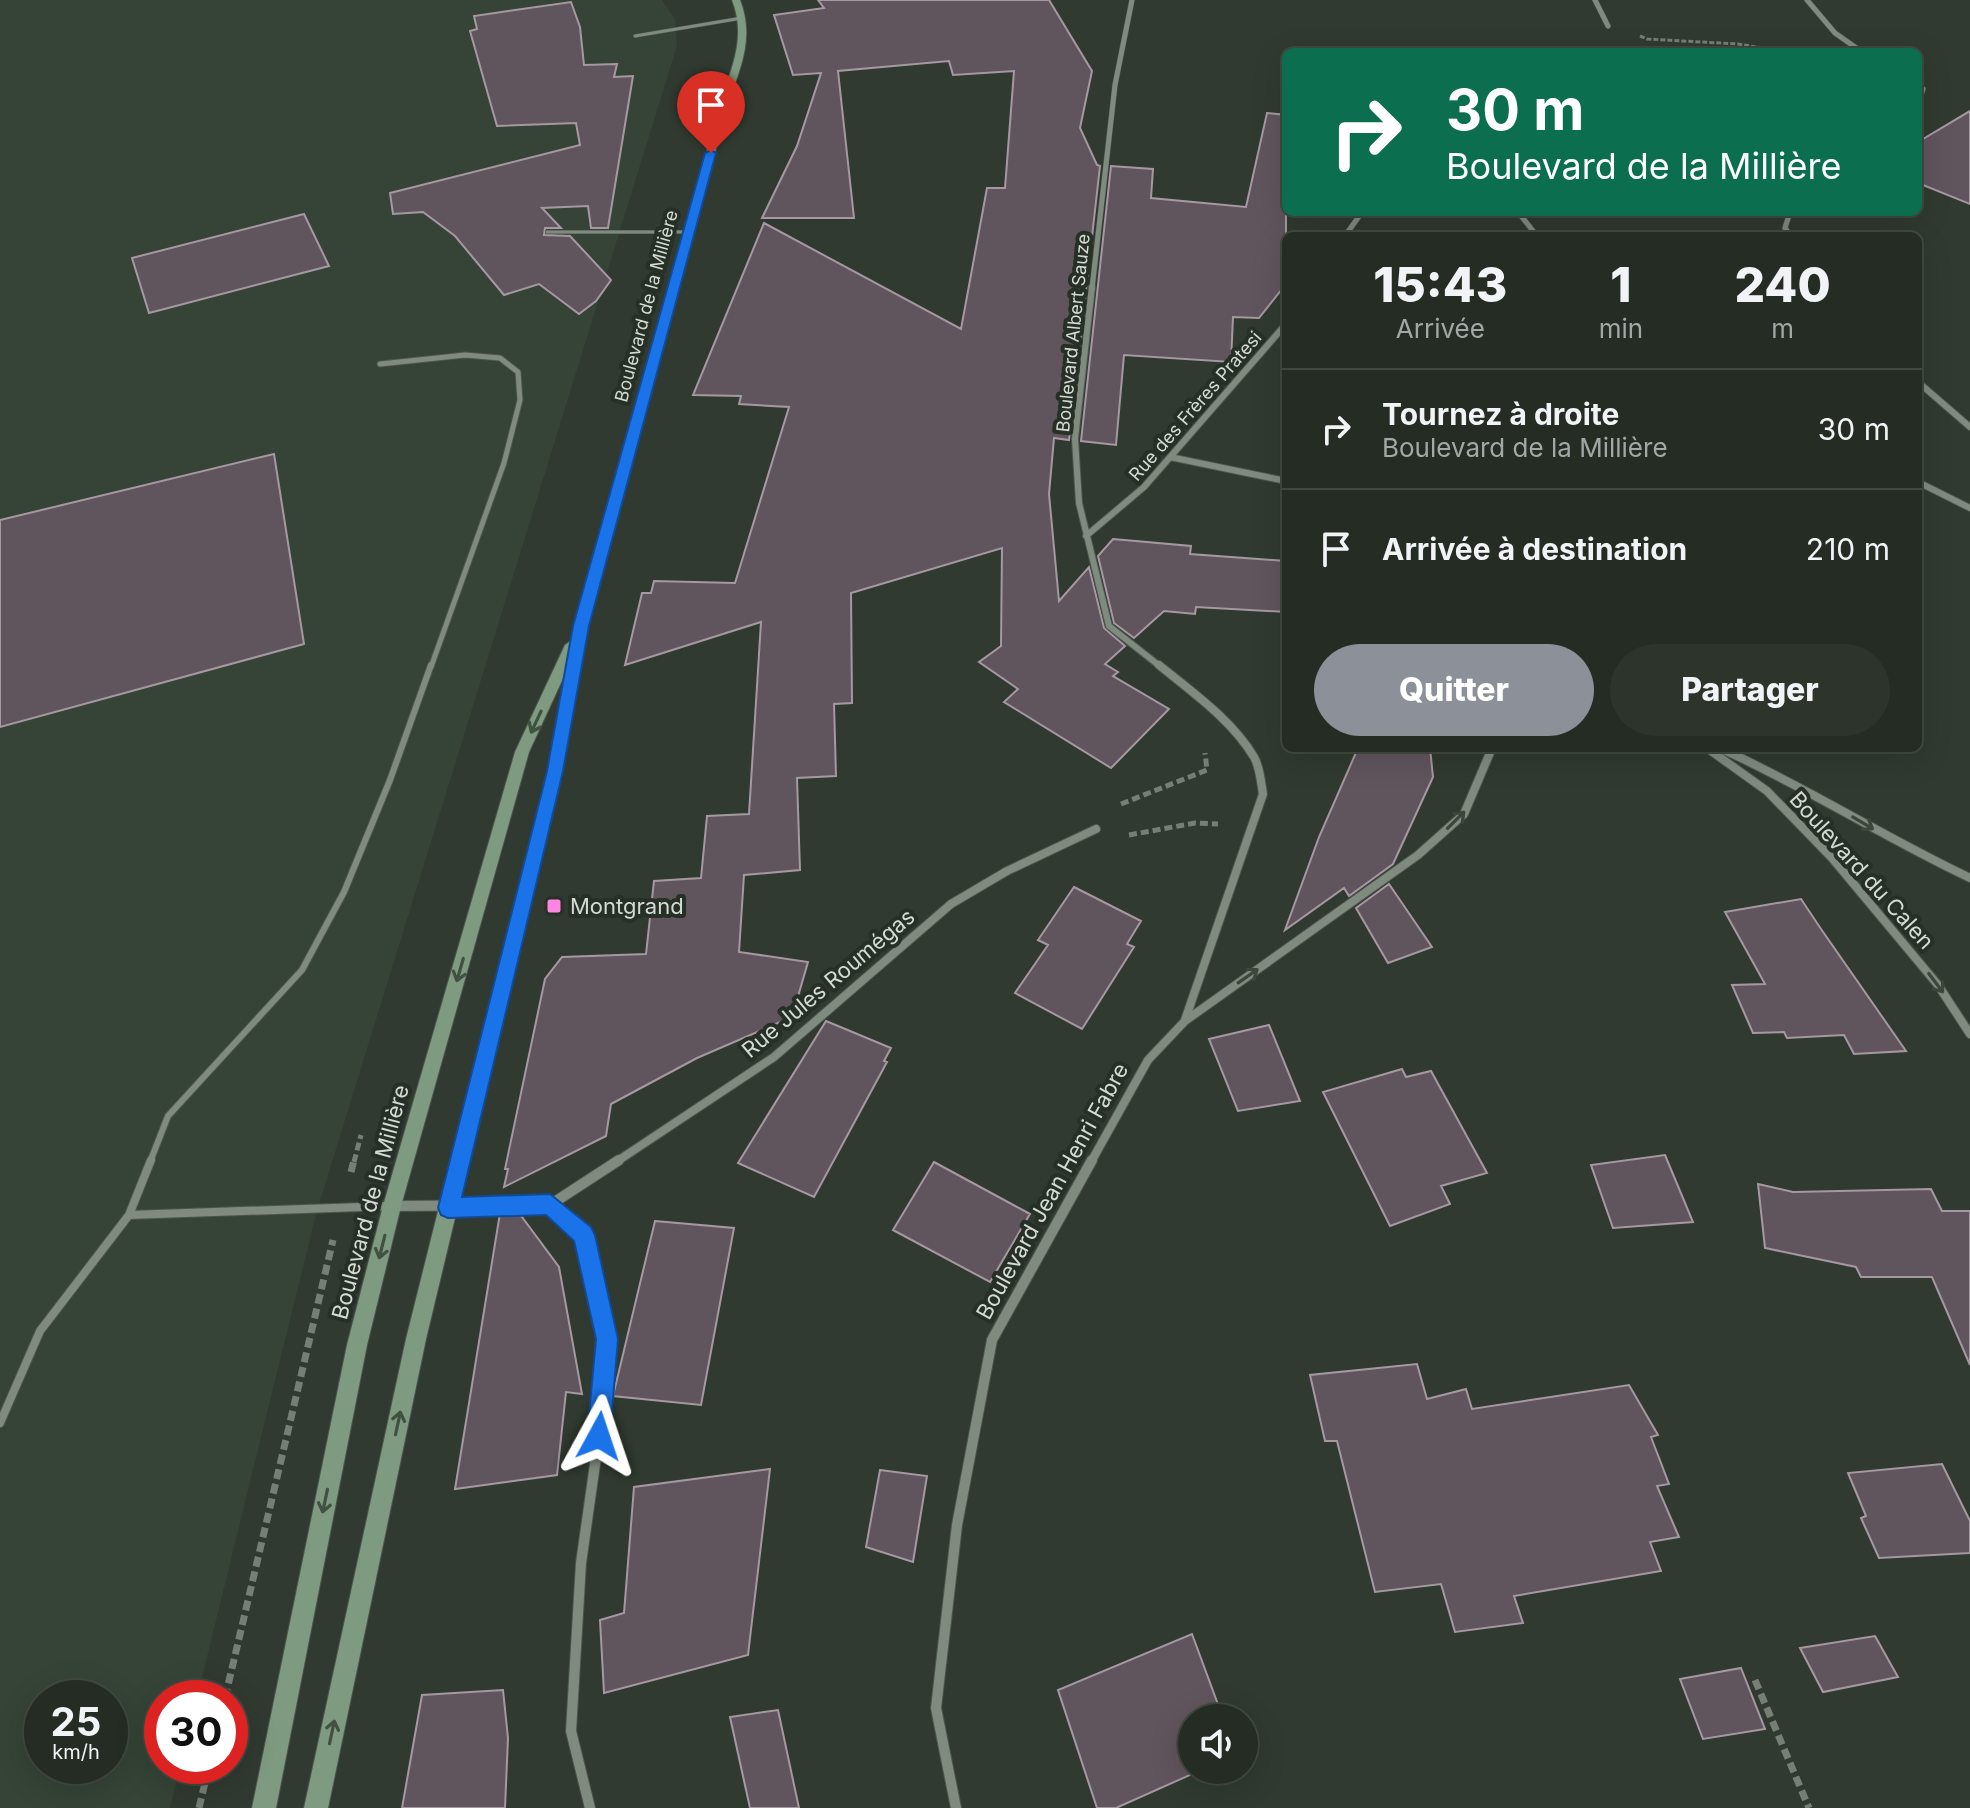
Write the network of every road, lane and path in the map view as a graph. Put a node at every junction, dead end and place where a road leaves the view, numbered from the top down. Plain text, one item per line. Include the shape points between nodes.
1 (736, 0) edge
2 (1132, 0) edge
3 (1595, 0) edge
4 (1807, 0) edge
5 (745, 18) junction
6 (1608, 26) joint
7 (635, 36) dead end
8 (1762, 48) edge
9 (1856, 48) edge
10 (1521, 216) edge
11 (547, 232) dead end
12 (689, 232) junction
13 (1534, 232) edge
14 (1282, 329) edge
15 (380, 364) dead end
16 (1922, 385) edge
17 (1970, 427) edge
18 (1170, 457) junction
19 (1282, 480) edge
20 (1922, 484) edge
21 (1970, 508) edge
22 (1086, 536) junction
23 (581, 626) junction
24 (1490, 752) edge
25 (1713, 752) edge
26 (1729, 752) edge
27 (1207, 770) dead end
28 (1221, 824) dead end
29 (1096, 829) junction
30 (1970, 878) edge
31 (1185, 1021) junction
32 (1970, 1034) edge
33 (361, 1135) dead end
34 (550, 1205) junction
35 (343, 1206) junction
36 (392, 1206) junction
37 (448, 1208) junction
38 (129, 1215) junction
39 (0, 1423) edge
40 (229, 1680) edge
41 (1755, 1680) dead end
42 (205, 1784) edge
43 (199, 1808) edge
44 (264, 1808) edge
45 (316, 1808) edge
46 (590, 1808) edge
47 (956, 1808) edge
48 (1809, 1808) edge

1 - 5 main road
2 - 22 street, Boulevard Albert Sauze via 1115,85 1075,439
3 - 6 street
4 - 9 street via 1835,33
5 - 7 lane
5 - 12 main road, Boulevard de la Millière via 743,48
6 - 8 path via 1647,39
10 - 13 street
11 - 12 lane
12 - 23 main road, Boulevard de la Millière
14 - 18 street, Rue des Frères Pratesi
15 - 38 lane via 477,356 500,358 518,372 520,400 504,463 344,892 302,970 168,1116
16 - 17 street
18 - 19 street
18 - 22 street, Rue des Frères Pratesi via 1144,487
20 - 21 street
22 - 31 street, Boulevard Albert Sauze via 1109,626 1198,696 1238,736 1256,760 1263,794
23 -> 36 main road, Boulevard de la Millière via 522,752
23 - 37 main road, Boulevard de la Millière via 555,771
31 -> 24 street, Boulevard Jean Henri Fabre via 1453,825 1464,814
25 -> 32 street, Boulevard du Calen via 1767,791 1832,858 1938,985
26 -> 30 street
27 - 29 path via 1092,816
28 - 29 path via 1195,823 1108,839
29 - 34 street, Rue Jules Roumégas via 951,904 774,1057
31 - 47 street, Boulevard Jean Henri Fabre via 1148,1060 992,1340 957,1525 936,1708
33 - 35 path
34 - 37 street
34 - 46 street via 584,1235 607,1339 581,1563 571,1731
35 - 36 lane
35 - 38 lane
35 - 40 path
36 - 37 street
36 -> 44 main road, Boulevard de la Millière via 357,1345
45 -> 37 main road, Boulevard de la Millière
38 - 39 lane via 40,1331
41 - 48 path
42 - 43 path

